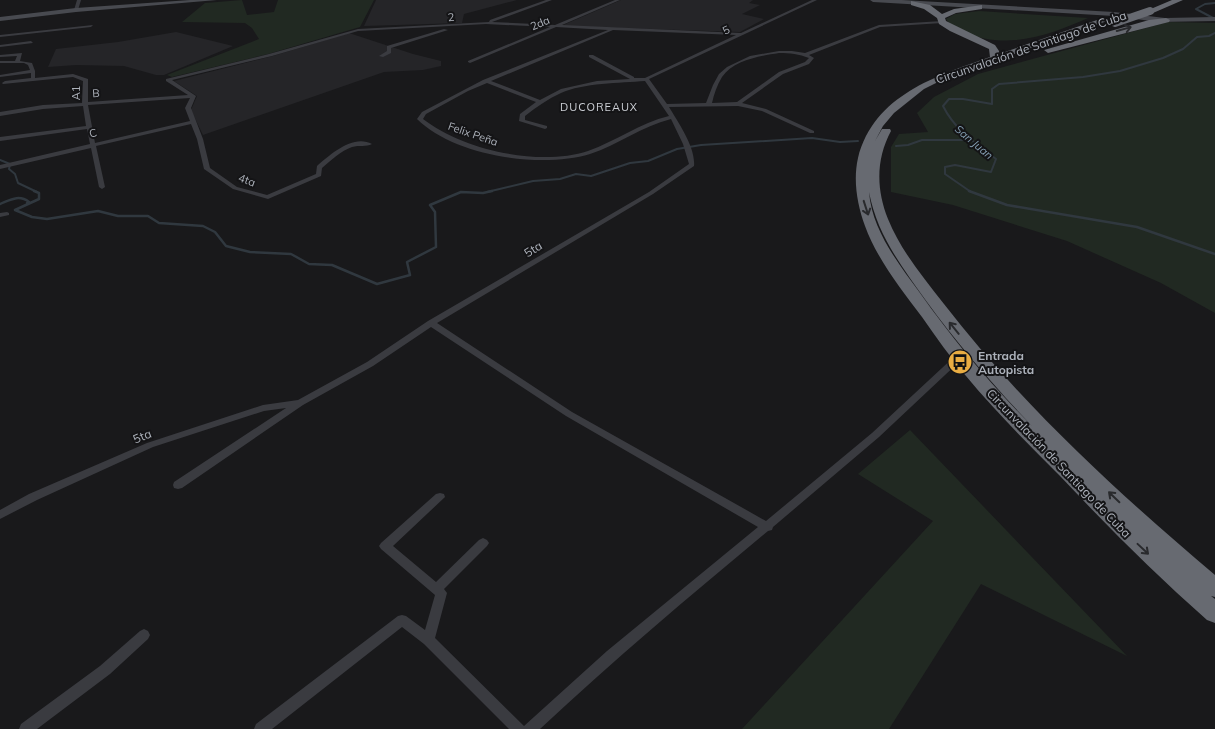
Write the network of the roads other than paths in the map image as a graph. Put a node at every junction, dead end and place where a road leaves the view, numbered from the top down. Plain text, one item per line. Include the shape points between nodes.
1 (79, 0) edge
2 (214, 0) edge
3 (550, 0) edge
4 (618, 0) edge
5 (815, 0) edge
6 (873, 0) edge
7 (1166, 0) edge
8 (1179, 0) edge
9 (914, 3) junction
10 (926, 4) junction
11 (968, 9) junction
12 (76, 10) junction
13 (1138, 10) joint
14 (1150, 10) joint
15 (0, 19) edge
16 (941, 19) junction
17 (1215, 19) edge
18 (1166, 20) junction
19 (486, 23) junction
20 (1115, 23) joint
21 (456, 25) junction
22 (91, 26) dead end
23 (556, 26) junction
24 (614, 29) junction
25 (741, 34) junction
26 (0, 36) edge
27 (975, 38) junction
28 (31, 42) dead end
29 (0, 46) edge
30 (1020, 46) junction
31 (806, 54) junction
32 (0, 56) edge
33 (381, 56) dead end
34 (591, 56) dead end
35 (994, 58) junction
36 (17, 61) junction
37 (0, 62) edge
38 (470, 62) dead end
39 (33, 72) junction
40 (0, 76) edge
41 (33, 79) junction
42 (635, 79) junction
43 (646, 79) junction
44 (486, 81) junction
45 (5, 83) dead end
46 (193, 96) junction
47 (540, 102) junction
48 (709, 103) junction
49 (85, 104) junction
50 (738, 104) junction
51 (667, 105) junction
52 (0, 114) edge
53 (670, 117) junction
54 (192, 122) junction
55 (88, 127) junction
56 (545, 128) dead end
57 (812, 132) dead end
58 (0, 139) edge
59 (92, 144) junction
60 (369, 144) dead end
61 (0, 167) edge
62 (102, 187) dead end
63 (431, 324) junction
64 (959, 357) junction
65 (980, 359) junction
66 (300, 403) junction
67 (178, 485) dead end
68 (440, 497) dead end
69 (0, 515) edge
70 (768, 526) junction
71 (483, 543) dead end
72 (1215, 588) edge
73 (436, 589) junction
74 (1215, 613) edge
75 (144, 635) dead end
76 (428, 640) junction
77 (26, 729) edge
78 (261, 729) edge
79 (519, 729) edge
80 (530, 729) edge

1 - 12 street
2 - 12 main road
3 - 19 street
4 - 23 street, 2da
5 - 25 street, 5
6 - 9 main road
7 - 13 highway, Circunvalación de Santiago de Cuba
8 - 14 highway, Circunvalación de Santiago de Cuba
9 - 10 main road
9 - 16 highway via 927,7
10 - 11 main road
10 - 11 main road
11 - 16 highway
11 - 18 main road
12 - 15 main road
13 - 30 highway, Circunvalación de Santiago de Cuba
14 - 20 highway, Circunvalación de Santiago de Cuba, bridge
16 - 27 highway via 953,29
16 - 31 street via 879,26
17 - 18 main road
30 -> 18 highway via 1050,50
19 - 21 street, 2
19 - 23 street, 2
20 - 30 highway, Circunvalación de Santiago de Cuba via 1056,43
21 - 33 street via 389,48 389,52
21 - 46 street, 2 via 358,30 168,80
22 - 26 street
23 - 24 street, 2
23 - 38 street, 2da
24 - 25 street, 2
24 - 44 street, Felix Peña
25 - 43 street, 5
27 - 30 highway
27 - 35 highway via 994,49
28 - 29 street
30 - 35 highway, Circunvalación de Santiago de Cuba
65 -> 30 highway, Circunvalación de Santiago de Cuba via 904,260 886,228 873,180 874,161 881,138 906,106
31 - 48 street via 773,52 741,62 722,74
31 - 50 street via 812,58 808,62 781,73
32 - 36 street via 20,54
34 - 42 street
35 -> 64 highway, Circunvalación de Santiago de Cuba via 923,85 898,103 870,137 861,166 863,199 890,263
36 - 37 street
36 - 39 street via 30,64
39 - 40 street
39 - 41 street
41 - 45 street, A1
41 - 49 street, A1 via 83,77 86,80
42 - 43 street
42 - 47 street via 560,91
43 - 51 street, 5ta
44 - 47 street
44 - 53 street, Felix Peña via 442,102 420,119 432,129 473,146 520,158 548,160 590,152 653,120
46 - 49 street, B
46 - 54 street, 4ta via 188,108
47 - 56 street via 524,113 522,121
48 - 50 street
48 - 51 street
49 - 52 street, B
49 - 55 street, A1
50 - 57 street via 764,110
51 - 53 street, 5ta
53 - 63 street, 5ta via 691,152 692,165
54 - 59 street, C
54 - 60 street, 4ta via 207,169 236,188 268,197 319,175 319,167 341,148
55 - 58 street
55 - 59 street, A1
59 - 61 street, C
59 - 62 street, A1
63 - 66 street, 5ta via 370,364
63 - 70 street via 569,414
64 - 65 street
64 - 70 street via 912,404
64 -> 74 highway, Circunvalación de Santiago de Cuba via 1133,540
72 -> 65 highway, Circunvalación de Santiago de Cuba via 1093,477
66 - 67 street, 5ta
66 - 69 street, 5ta via 263,408 150,445
68 - 73 street via 385,546
70 - 80 street via 611,655
71 - 73 street
73 - 76 street via 441,594
75 - 77 street via 105,670
76 - 78 street via 402,620
76 - 79 street

